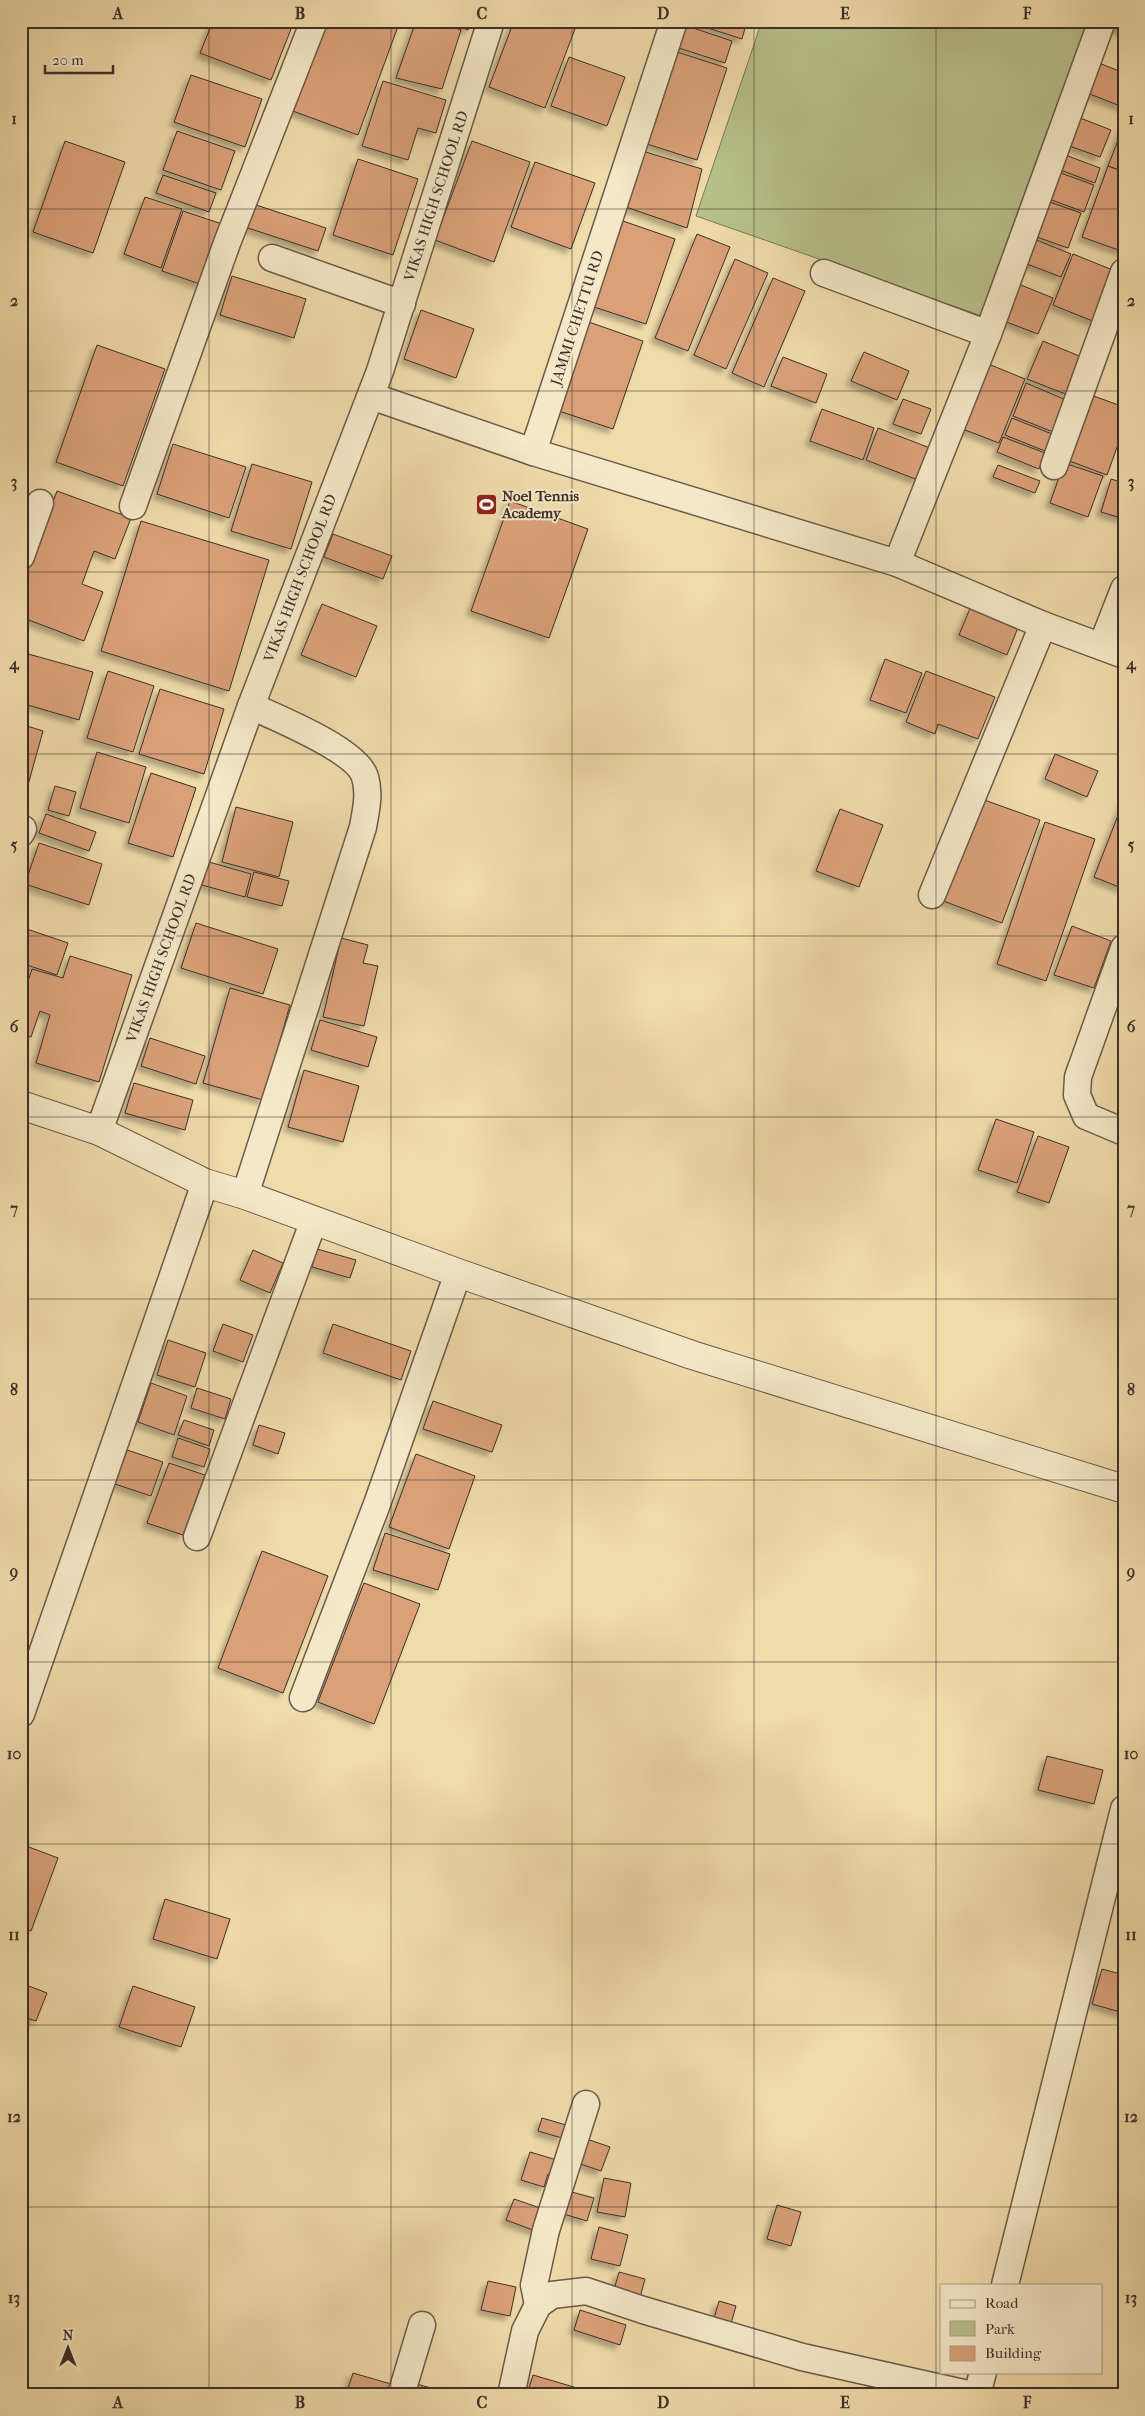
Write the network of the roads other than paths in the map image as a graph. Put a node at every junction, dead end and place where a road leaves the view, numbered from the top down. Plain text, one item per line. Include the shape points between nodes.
1 (314, 21) edge
2 (491, 21) edge
3 (674, 21) edge
4 (1102, 21) edge
5 (272, 258) dead end
6 (1124, 272) edge
7 (824, 273) dead end
8 (402, 304) junction
9 (988, 334) junction
10 (370, 396) junction
11 (533, 452) junction
12 (1054, 466) dead end
13 (40, 503) dead end
14 (133, 506) dead end
15 (21, 556) edge
16 (897, 563) junction
17 (1124, 589) edge
18 (1043, 625) junction
19 (1113, 650) edge
20 (251, 706) junction
21 (932, 896) dead end
22 (1124, 948) edge
23 (21, 1105) edge
24 (99, 1131) junction
25 (1124, 1132) edge
26 (205, 1183) junction
27 (245, 1195) junction
28 (314, 1220) junction
29 (458, 1273) junction
30 (1124, 1489) edge
31 (197, 1537) dead end
32 (303, 1698) dead end
33 (21, 1714) edge
34 (1124, 1809) edge
35 (586, 2104) dead end
36 (1005, 2284) edge
37 (538, 2305) junction
38 (422, 2325) dead end
39 (982, 2374) edge
40 (401, 2395) edge
41 (511, 2395) edge
42 (972, 2395) edge
43 (977, 2395) edge

1 - 14 street via 227,243
2 - 8 street, VIKAS HIGH SCHOOL RD
3 - 11 street, JAMMI CHETTU RD
4 - 9 street
5 - 8 street
6 - 12 street
7 - 9 street
8 - 10 street, VIKAS HIGH SCHOOL RD
9 - 16 street
10 - 11 street
10 - 20 street, VIKAS HIGH SCHOOL RD
11 - 16 street
13 - 15 street
16 - 18 street
17 - 19 street
18 - 19 street
18 - 21 street
20 - 24 street, VIKAS HIGH SCHOOL RD
20 - 27 street via 321,740 353,760 364,776 368,802 363,827
22 - 25 street via 1078,1077 1077,1095 1086,1116
23 - 24 street
24 - 26 street
26 - 27 street
26 - 33 street
27 - 28 street
28 - 29 street
28 - 31 street
29 - 30 street via 692,1355
29 - 32 street via 377,1504
34 - 36 street
35 - 37 street via 546,2230 534,2285
37 - 41 street via 525,2331
37 - 42 street via 552,2295 586,2291 802,2357
38 - 40 street
39 - 43 street

